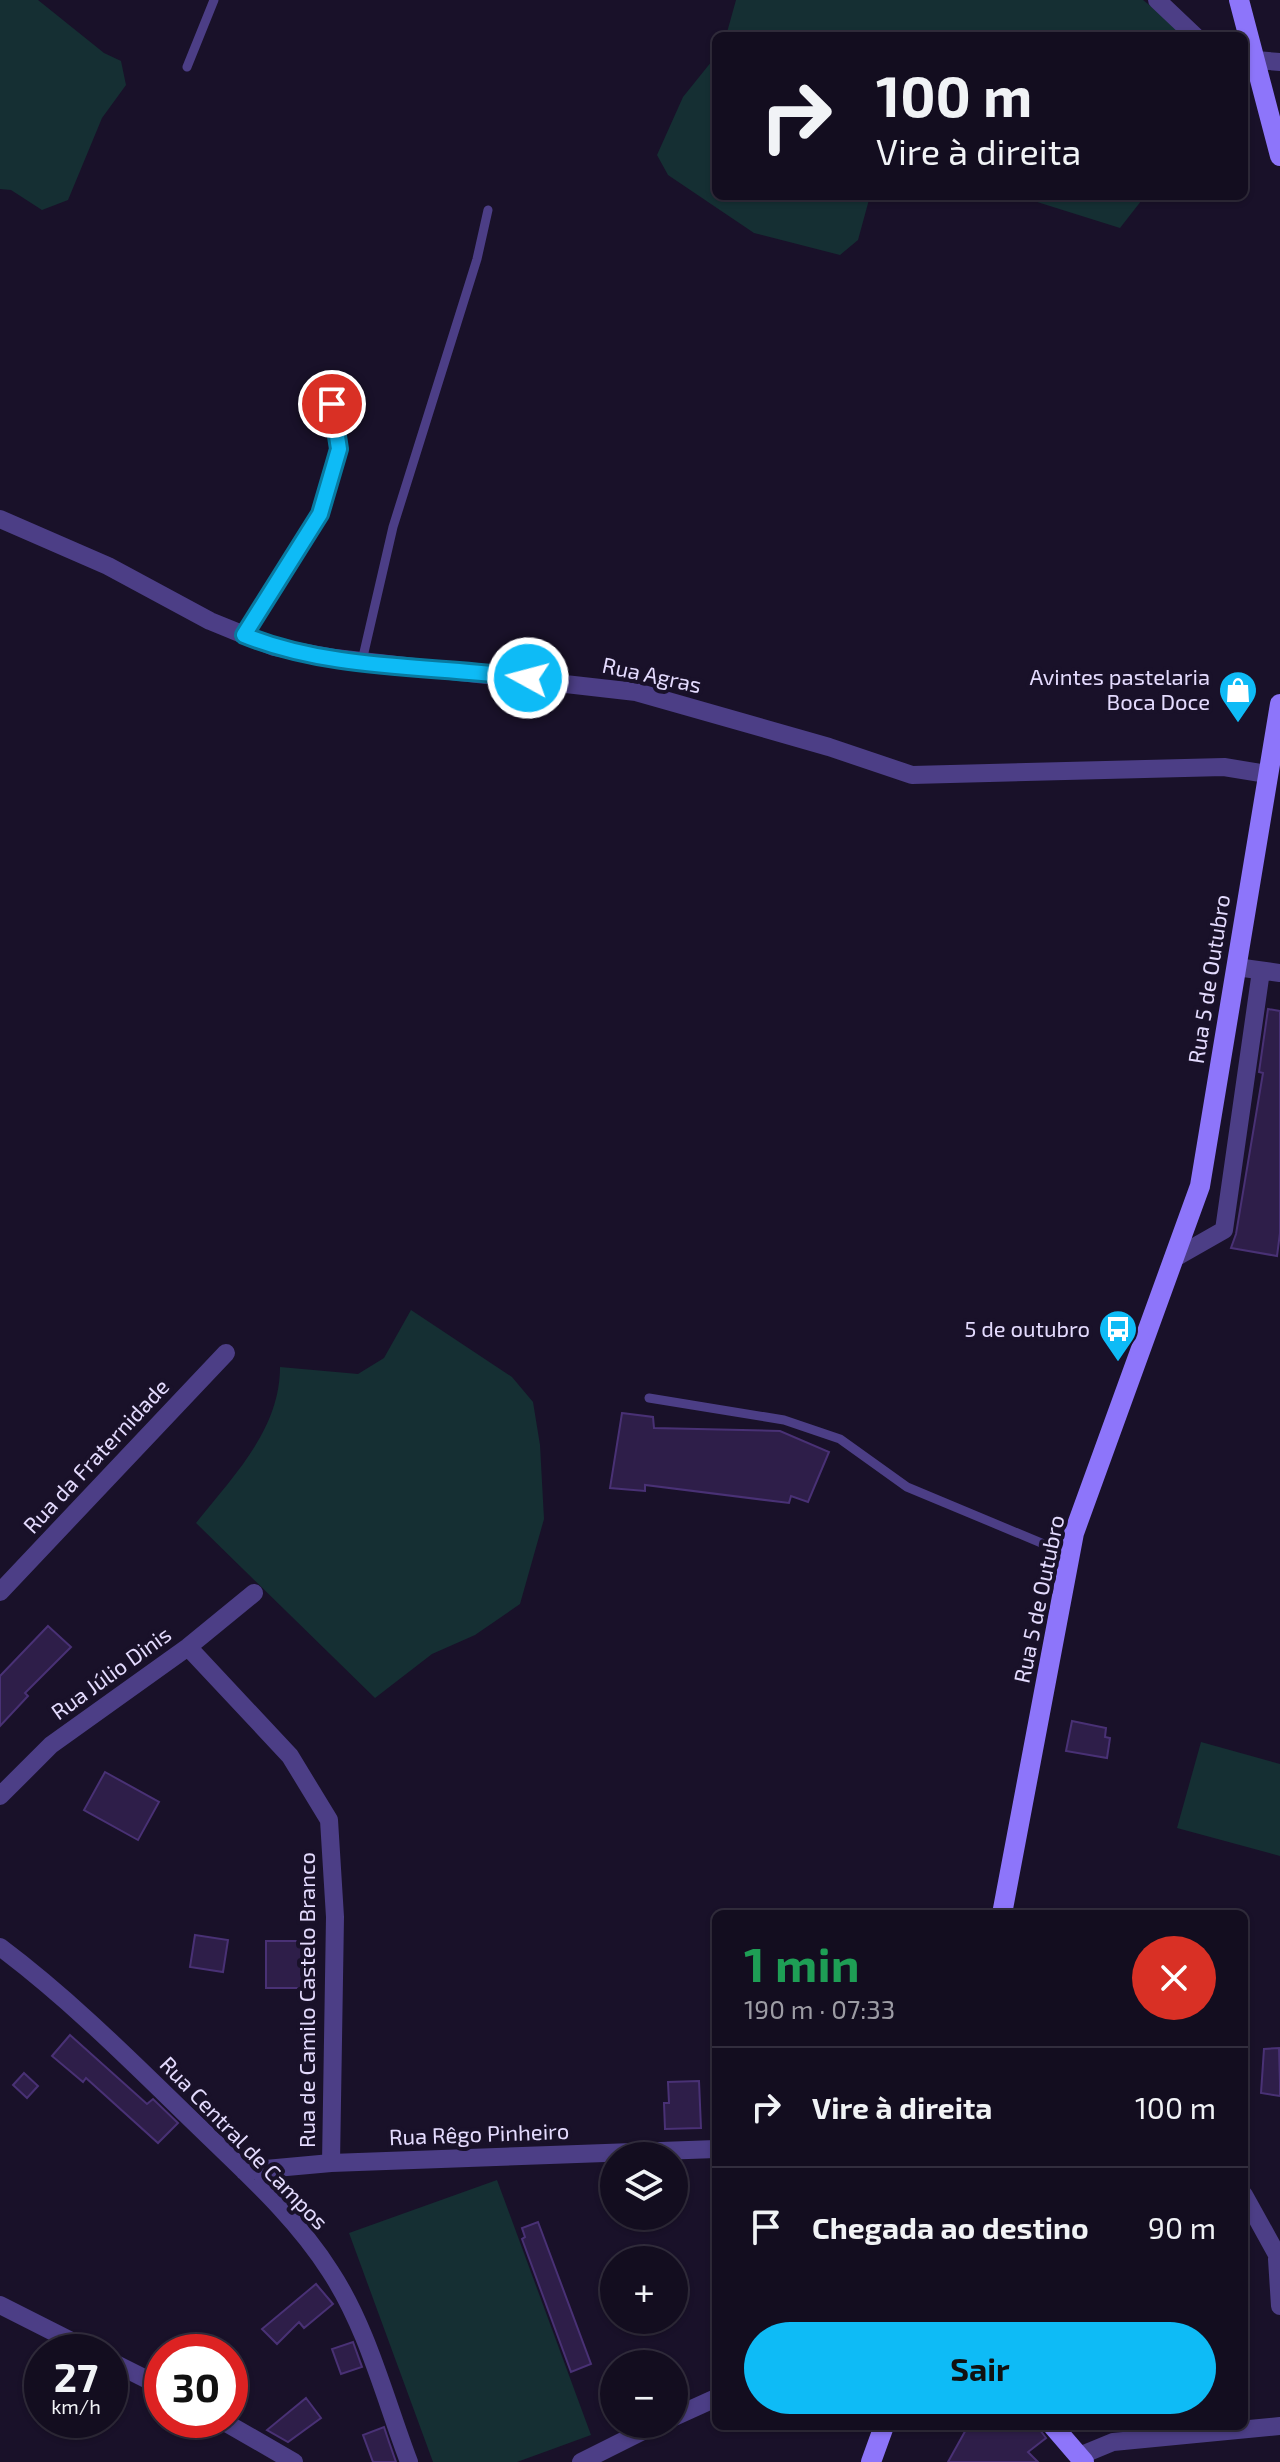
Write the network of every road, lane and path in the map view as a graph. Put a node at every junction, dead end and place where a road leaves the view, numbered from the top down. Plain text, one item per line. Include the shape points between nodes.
1 (214, 0) edge
2 (1157, 0) edge
3 (1239, 0) edge
4 (1191, 32) edge
5 (1245, 32) edge
6 (1250, 60) edge
7 (1280, 62) edge
8 (187, 67) dead end
9 (1280, 156) edge
10 (488, 210) dead end
11 (332, 404) dead end
12 (0, 519) edge
13 (244, 635) junction
14 (362, 661) junction
15 (1280, 710) edge
16 (1277, 746) edge
17 (1267, 774) junction
18 (1236, 967) junction
19 (1270, 972) edge
20 (1173, 1259) junction
21 (226, 1353) dead end
22 (649, 1398) dead end
23 (1070, 1555) junction
24 (0, 1592) edge
25 (254, 1593) dead end
26 (188, 1647) junction
27 (0, 1796) edge
28 (1003, 1910) edge
29 (0, 1947) edge
30 (712, 2149) edge
31 (331, 2163) junction
32 (244, 2171) junction
33 (1248, 2202) edge
34 (1279, 2260) edge
35 (0, 2305) edge
36 (1280, 2306) edge
37 (57, 2334) edge
38 (712, 2400) edge
39 (688, 2411) edge
40 (1280, 2426) edge
41 (1248, 2428) edge
42 (883, 2430) edge
43 (1056, 2430) edge
44 (1196, 2430) edge
45 (1112, 2434) edge
46 (248, 2436) edge
47 (629, 2438) edge
48 (1081, 2459) edge
49 (294, 2462) edge
50 (409, 2462) edge
51 (581, 2462) edge
52 (871, 2462) edge

1 - 8 lane
2 - 4 street
3 - 5 street
6 - 7 street
6 - 9 street
10 - 14 lane via 393,527
11 - 13 lane via 339,449 320,514
12 - 13 street, Rua Agras
13 - 14 street, Rua Agras via 274,647
14 - 17 street, Rua Agras via 636,692 912,775 1224,767
15 - 16 street, Rua 5 de Outubro
16 - 17 street, Rua 5 de Outubro
17 - 18 street, Rua 5 de Outubro
18 - 19 street
18 - 20 street, Rua 5 de Outubro via 1200,1186
19 - 20 street via 1224,1230
20 - 23 street, Rua 5 de Outubro
21 - 24 street, Rua da Fraternidade
22 - 23 lane via 784,1420 840,1439 907,1487
23 - 28 street, Rua 5 de Outubro
25 - 26 street, Rua Júlio Dinis
26 - 27 street, Rua Júlio Dinis via 51,1745
26 - 31 street, Rua de Camilo Castelo Branco via 290,1756 329,1820 335,1917
29 - 32 street, Rua Central de Campos via 47,1983
30 - 31 street, Rua Rêgo Pinheiro
31 - 32 street, Rua Rêgo Pinheiro
32 - 50 street, Rua Central de Campos via 329,2268 349,2303
33 - 34 street
34 - 36 street
35 - 37 street
38 - 39 street
40 - 41 street
42 - 52 street
43 - 48 street
44 - 45 street
45 - 48 street
46 - 49 street
47 - 51 street

